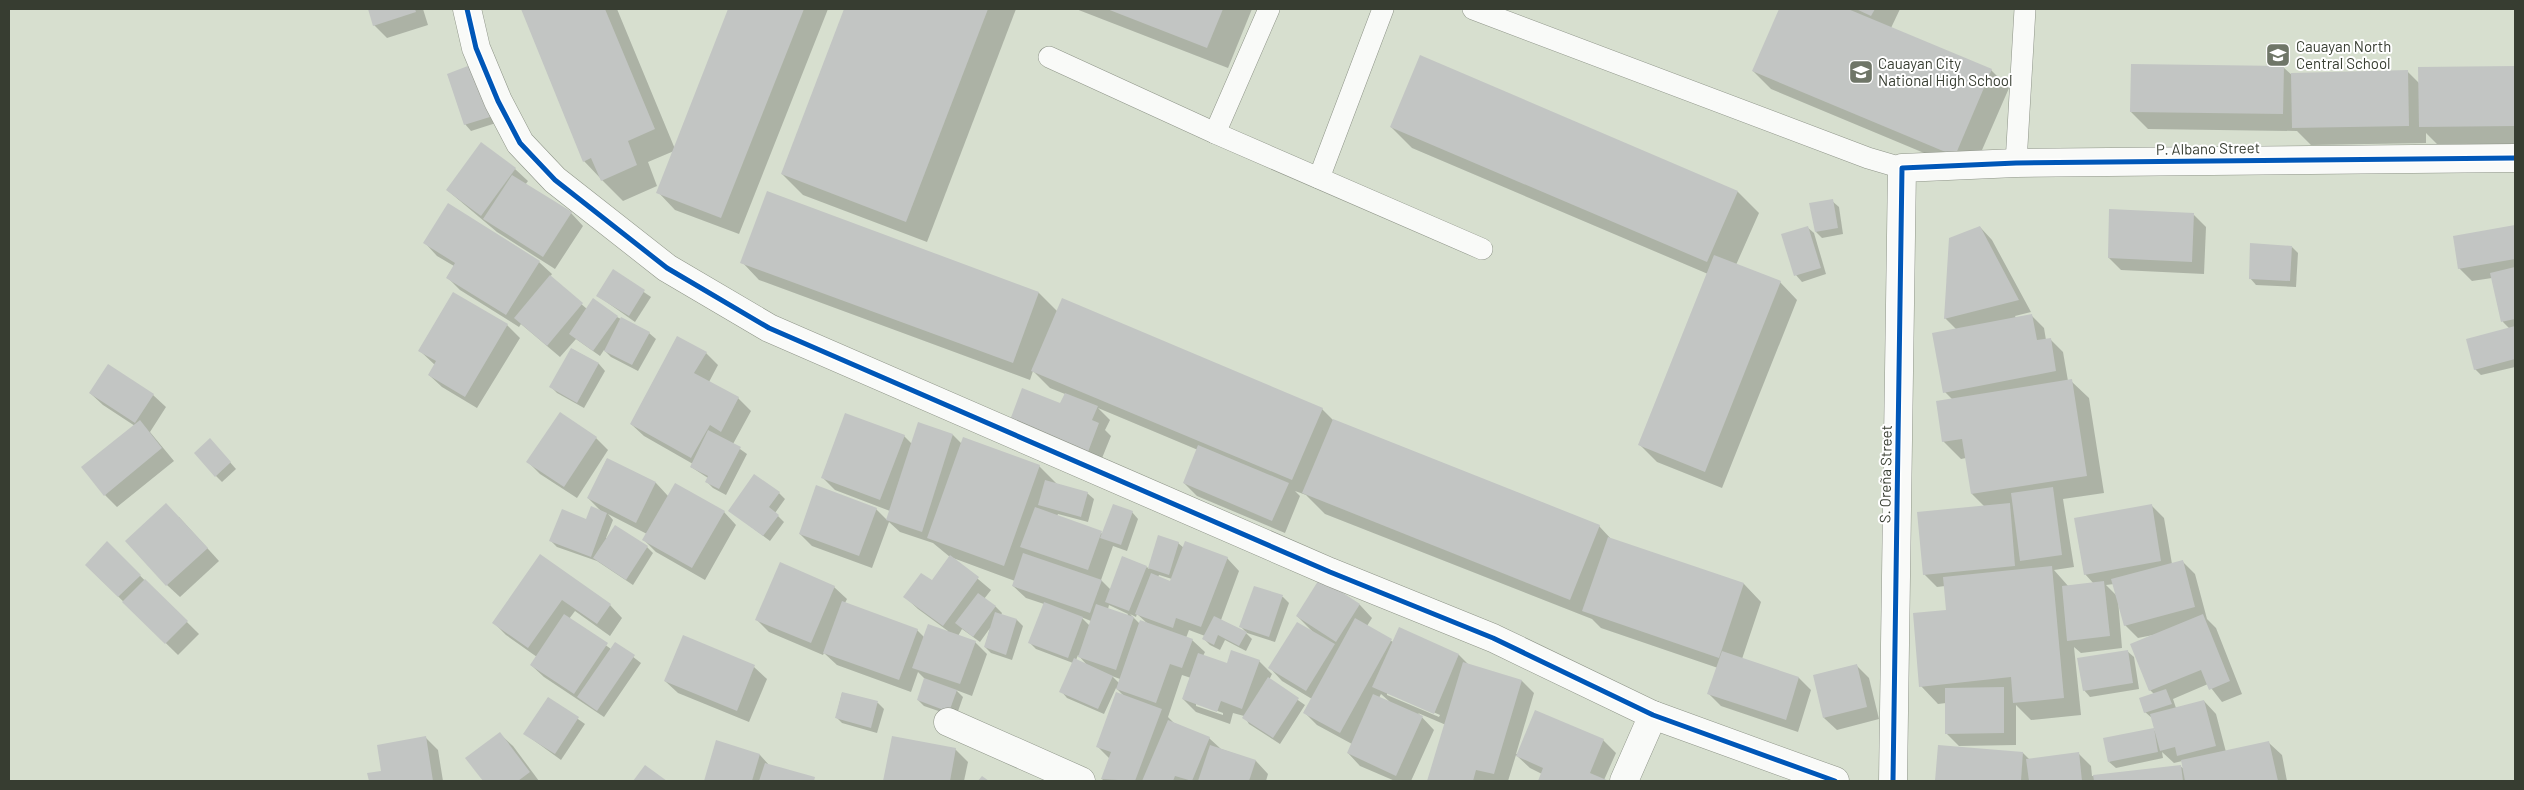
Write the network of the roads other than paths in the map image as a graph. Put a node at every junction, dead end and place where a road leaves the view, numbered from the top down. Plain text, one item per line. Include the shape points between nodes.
1 (467, 9) edge
2 (1269, 9) edge
3 (1383, 9) edge
4 (1473, 9) edge
5 (2025, 9) edge
6 (1049, 57) dead end
7 (1215, 133) junction
8 (2515, 158) edge
9 (2016, 163) junction
10 (1902, 168) junction
11 (1320, 178) junction
12 (1482, 249) dead end
13 (1652, 715) junction
14 (948, 722) dead end
15 (1081, 781) edge
16 (1624, 781) edge
17 (1835, 781) edge
18 (1893, 781) edge

1 - 13 street via 476,48 520,143 555,180 676,273 769,328 1330,572 1493,638
2 - 7 lane
3 - 11 lane
4 - 10 lane
5 - 9 lane
6 - 7 lane
7 - 11 lane
8 - 9 street, P. Albano Street
9 - 10 street, P. Albano Street
10 - 18 street, S. Oreña Street
11 - 12 lane
13 - 16 street
13 - 17 street
14 - 15 street

